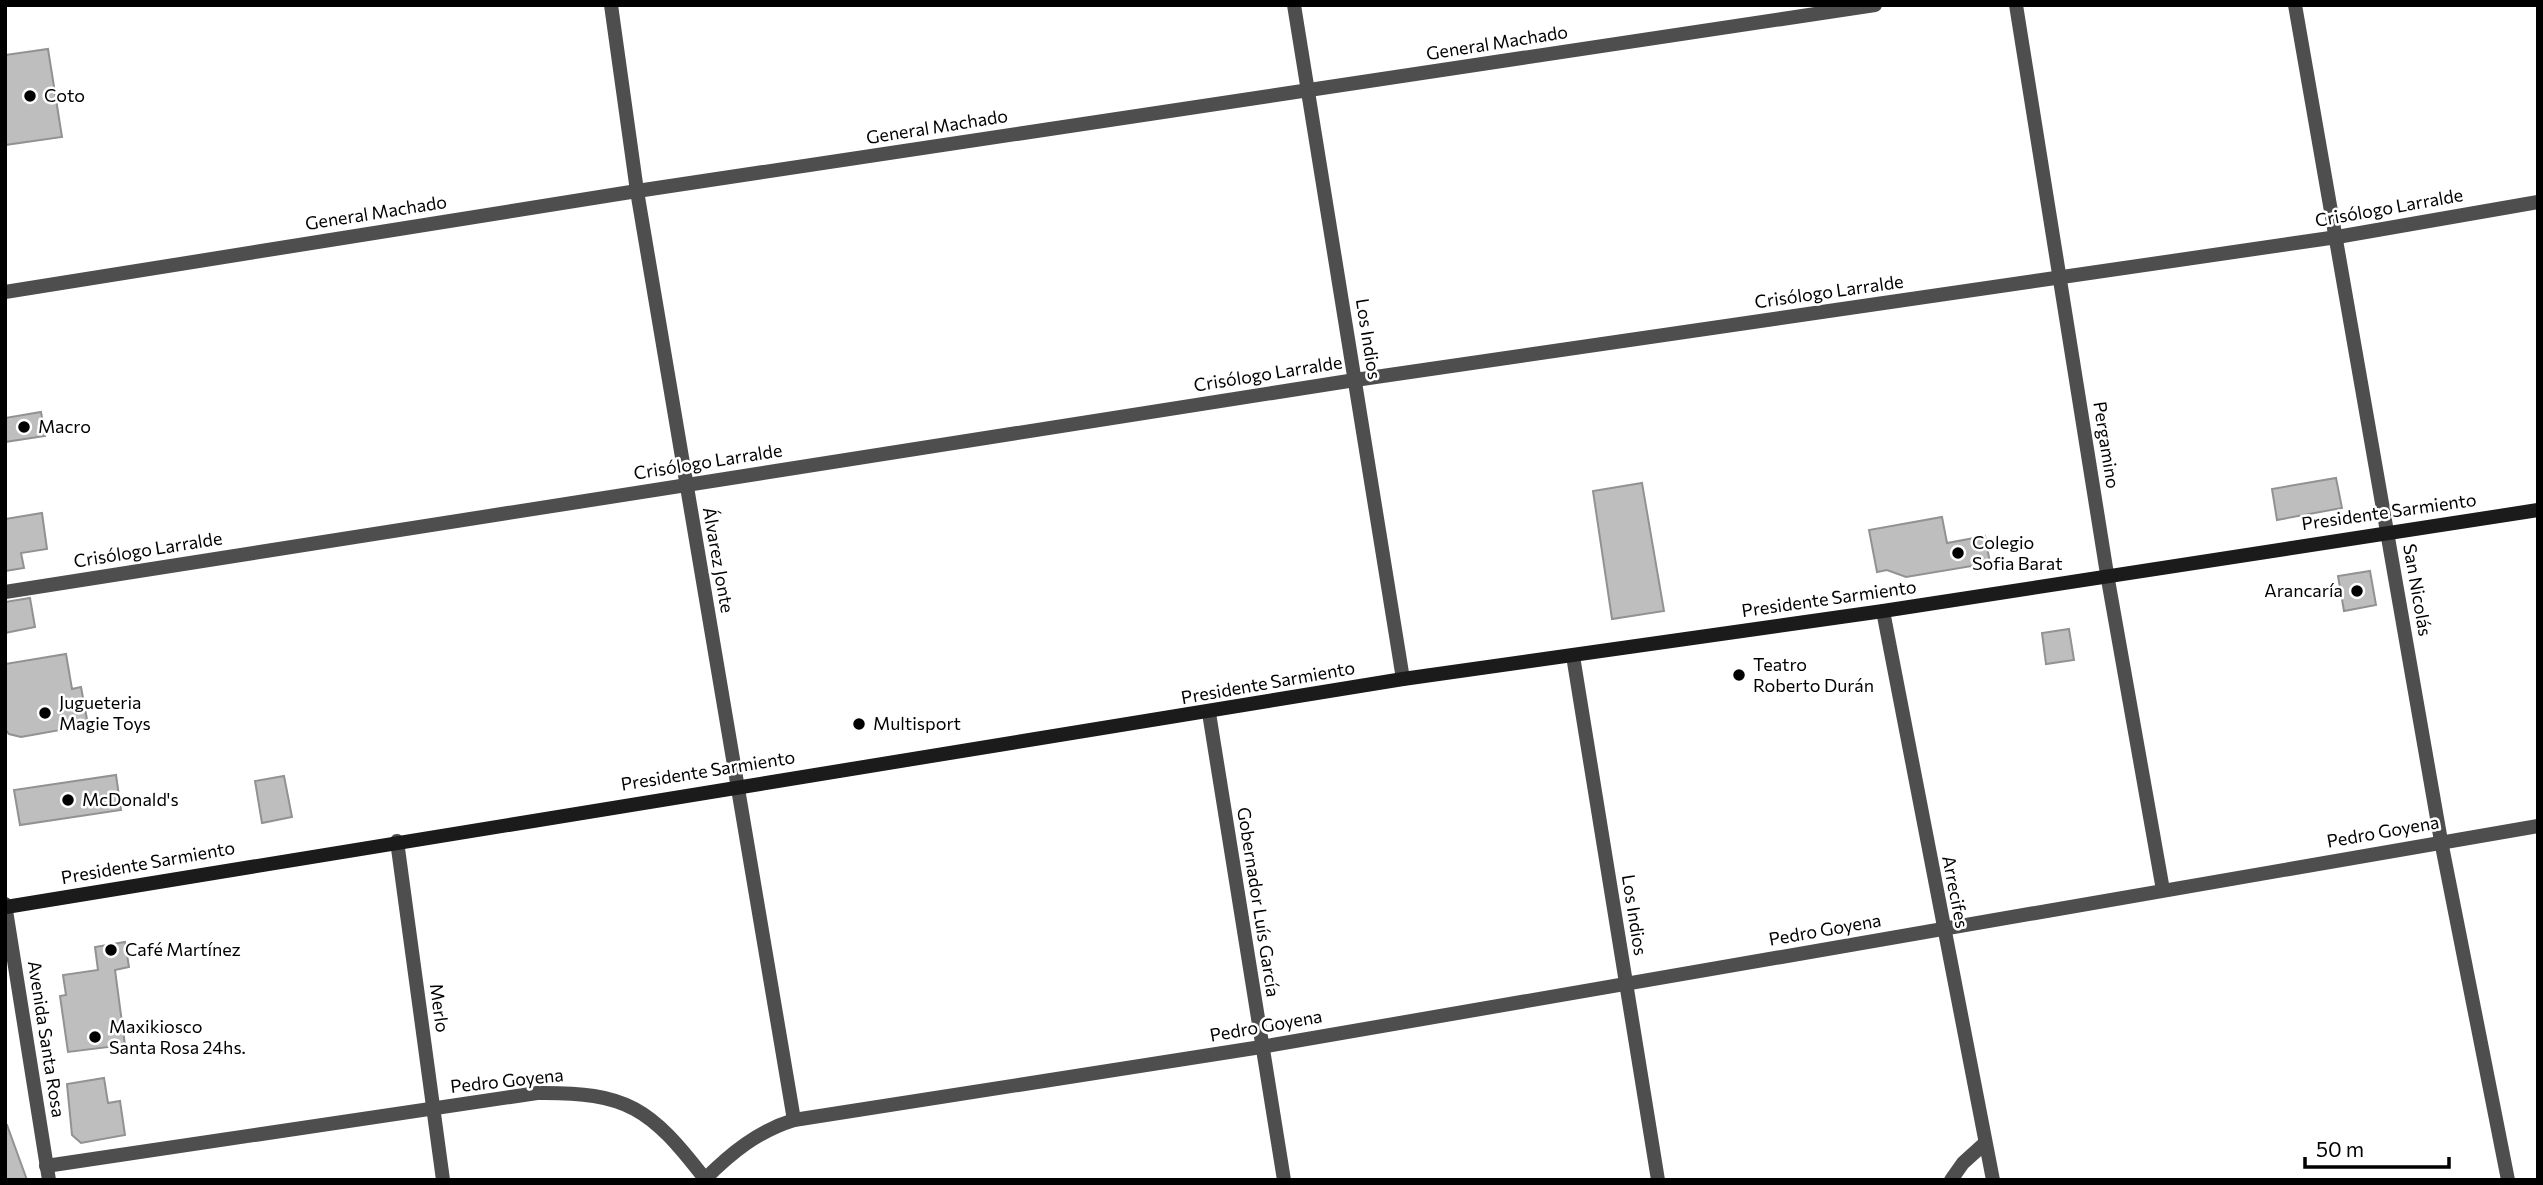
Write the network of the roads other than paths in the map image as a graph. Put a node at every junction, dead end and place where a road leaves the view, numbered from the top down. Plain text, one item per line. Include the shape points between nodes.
1 (611, 5) edge
2 (1294, 5) edge
3 (1875, 5) edge
4 (2015, 5) edge
5 (2295, 5) edge
6 (1307, 91) junction
7 (637, 191) junction
8 (2538, 202) edge
9 (2337, 237) junction
10 (2060, 278) junction
11 (5, 292) edge
12 (1355, 380) junction
13 (686, 485) junction
14 (2538, 510) edge
15 (2387, 531) junction
16 (2108, 574) junction
17 (5, 592) edge
18 (1883, 611) junction
19 (1573, 656) junction
20 (1404, 680) junction
21 (1209, 713) junction
22 (737, 786) junction
23 (2538, 826) edge
24 (397, 841) junction
25 (2441, 841) junction
26 (2163, 890) junction
27 (5, 906) edge
28 (1943, 929) junction
29 (1625, 983) junction
30 (1261, 1047) junction
31 (433, 1108) junction
32 (794, 1120) junction
33 (1984, 1144) junction
34 (47, 1173) edge
35 (705, 1179) edge
36 (443, 1180) edge
37 (1284, 1180) edge
38 (1658, 1180) edge
39 (1951, 1180) edge
40 (1993, 1180) edge
41 (2508, 1180) edge

1 - 7 street, Álvarez Jonte
2 - 6 street, Los Indios
3 - 6 street, General Machado
4 - 10 street, Pergamino
5 - 9 street, San Nicolás
6 - 7 street, General Machado
6 - 12 street, Los Indios
7 - 11 street, General Machado
7 - 13 street, Álvarez Jonte
8 - 9 street, Crisólogo Larralde
9 - 10 street, Crisólogo Larralde
9 - 15 street, San Nicolás
10 - 12 street, Crisólogo Larralde
10 - 16 street, Pergamino
12 - 13 street, Crisólogo Larralde
12 - 20 street, Los Indios
13 - 17 street, Crisólogo Larralde
13 - 22 street, Álvarez Jonte
14 - 15 main road, Presidente Sarmiento
15 - 16 main road, Presidente Sarmiento
15 - 25 street, San Nicolás
16 - 18 main road, Presidente Sarmiento
16 - 26 street, Pergamino
18 - 19 main road, Presidente Sarmiento
18 - 28 street, Arrecifes
19 - 20 main road, Presidente Sarmiento
19 - 29 street, Los Indios
20 - 21 main road, Presidente Sarmiento
21 - 22 main road, Presidente Sarmiento
21 - 30 street, Gobernador Luís García
22 - 24 main road, Presidente Sarmiento
22 - 32 street, Álvarez Jonte
23 - 25 street, Pedro Goyena
24 - 27 main road, Presidente Sarmiento
24 - 31 street, Merlo
25 - 26 street, Pedro Goyena
25 - 41 street, San Nicolás
26 - 28 street, Pedro Goyena
27 - 34 street, Avenida Santa Rosa
28 - 29 street, Pedro Goyena
28 - 33 street, Arrecifes
29 - 30 street, Pedro Goyena
29 - 38 street, Los Indios
30 - 32 street, Pedro Goyena
30 - 37 street, Gobernador Luís García
31 - 34 street, Pedro Goyena
31 - 35 street, Pedro Goyena via 537,1093 608,1097 626,1102 651,1119
31 - 36 street, Merlo
32 - 35 street, Pedro Goyena via 743,1145
33 - 39 street
33 - 40 street, Arrecifes

